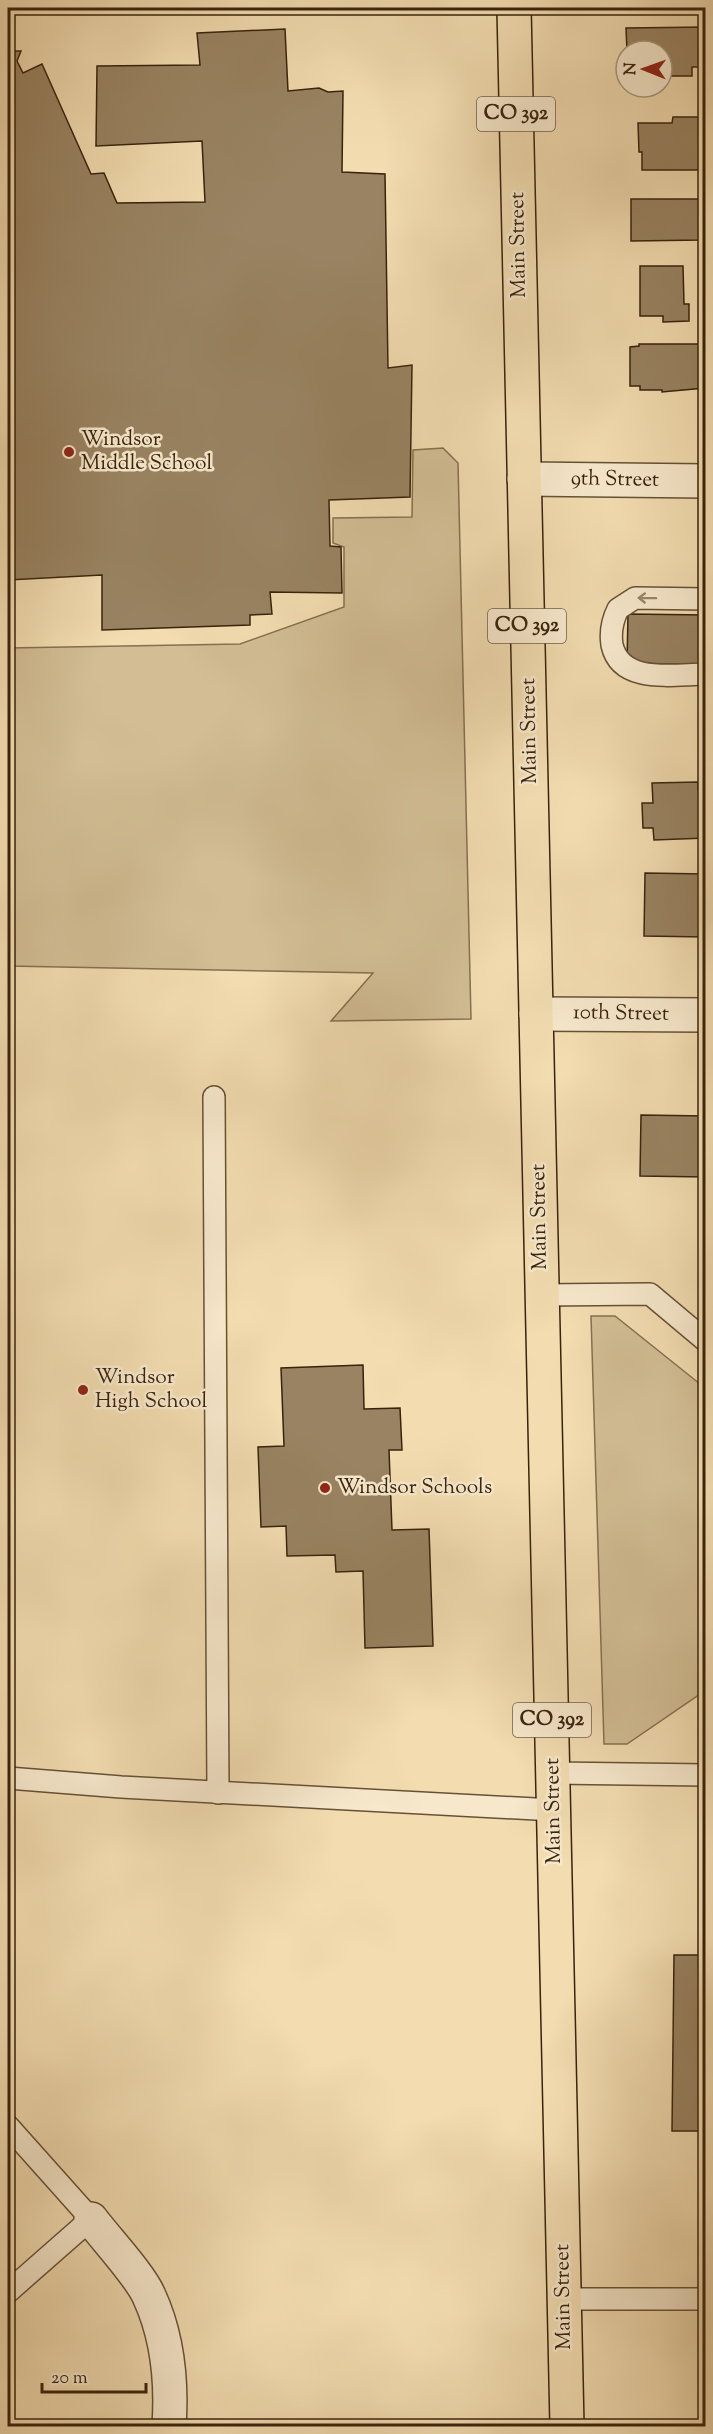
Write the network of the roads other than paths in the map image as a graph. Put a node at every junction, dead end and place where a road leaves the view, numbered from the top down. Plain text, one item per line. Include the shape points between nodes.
1 (514, 8) edge
2 (524, 479) junction
3 (705, 480) edge
4 (705, 599) edge
5 (705, 674) edge
6 (536, 1014) junction
7 (705, 1015) edge
8 (214, 1097) dead end
9 (542, 1295) junction
10 (705, 1341) edge
11 (553, 1773) junction
12 (705, 1775) edge
13 (8, 1778) edge
14 (218, 1792) junction
15 (554, 1810) junction
16 (8, 2126) edge
17 (91, 2219) junction
18 (8, 2292) edge
19 (564, 2299) junction
20 (705, 2300) edge
21 (169, 2427) edge
22 (567, 2427) edge

1 - 2 main road, Main Street / CO 392
2 - 3 street, 9th Street
2 - 6 main road, Main Street / CO 392
4 -> 5 lane via 635,598 618,609 610,636 614,654 623,668 635,673
6 - 7 street, 10th Street
6 - 9 main road, Main Street / CO 392
8 - 14 lane
9 - 10 lane via 650,1294
9 - 11 main road, Main Street / CO 392
11 - 12 lane
11 - 15 main road, Main Street / CO 392
13 - 14 lane
14 - 15 lane
15 - 19 main road, Main Street / CO 392
16 - 17 lane
17 - 18 lane
17 - 21 street via 149,2294 165,2341 171,2393
19 - 20 lane
19 - 22 main road, Main Street / CO 392

